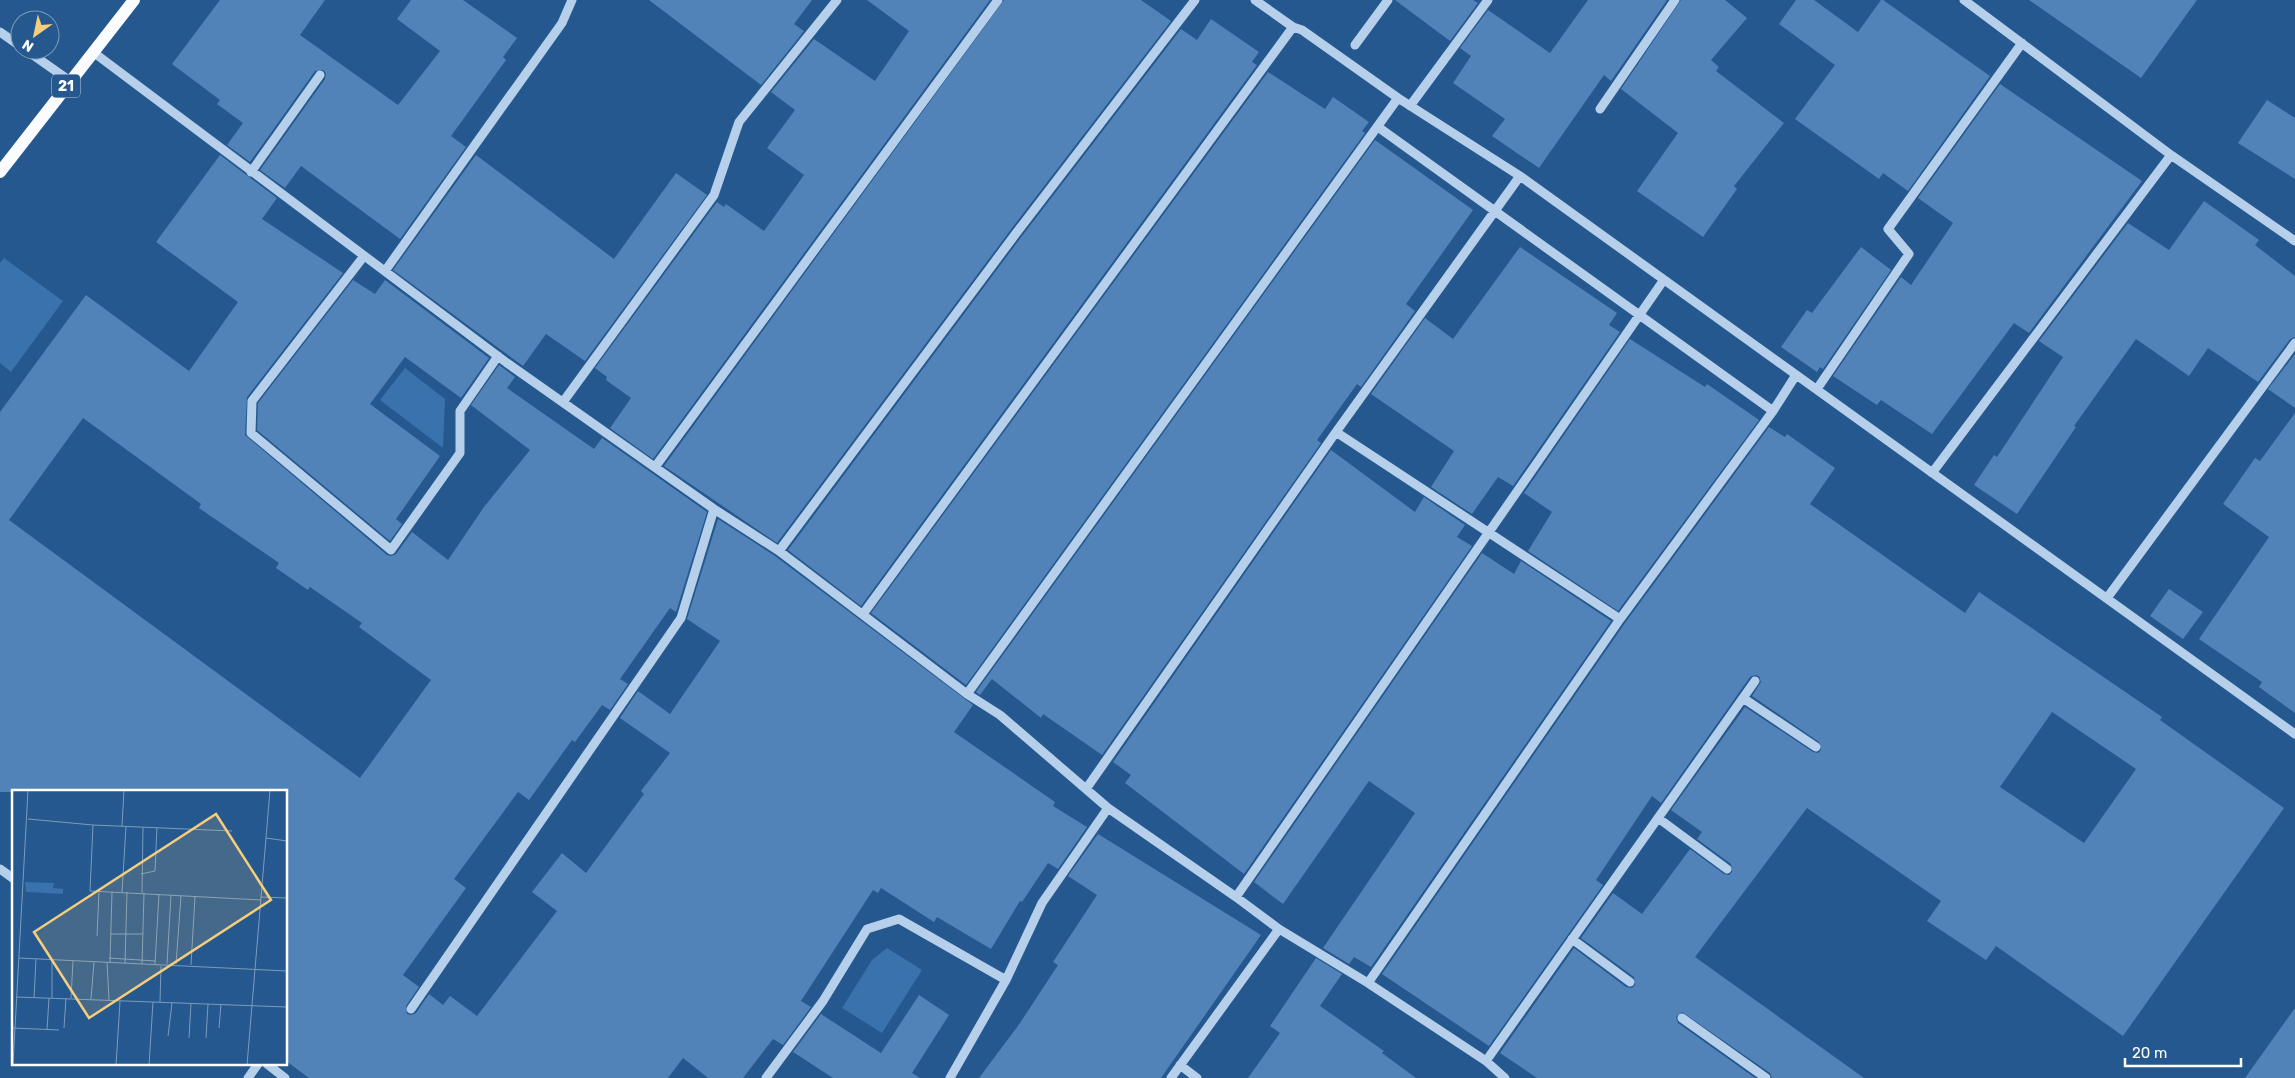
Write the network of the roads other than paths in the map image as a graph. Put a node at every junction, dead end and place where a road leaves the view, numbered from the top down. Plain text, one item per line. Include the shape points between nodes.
1 (134, 0) edge
2 (572, 0) edge
3 (837, 0) edge
4 (998, 0) edge
5 (1194, 0) edge
6 (1255, 0) edge
7 (1388, 0) edge
8 (1488, 0) edge
9 (1675, 0) edge
10 (1964, 0) edge
11 (1293, 27) junction
12 (2022, 43) junction
13 (1355, 46) dead end
14 (93, 52) junction
15 (40, 60) edge
16 (320, 74) dead end
17 (70, 81) junction
18 (1398, 98) junction
19 (1410, 106) junction
20 (1600, 109) dead end
21 (1378, 127) junction
22 (2171, 155) junction
23 (0, 172) edge
24 (252, 172) junction
25 (1520, 176) junction
26 (1497, 211) junction
27 (2295, 241) edge
28 (364, 256) junction
29 (385, 271) junction
30 (1663, 281) junction
31 (1638, 316) junction
32 (2295, 343) edge
33 (498, 356) junction
34 (1796, 375) junction
35 (1817, 389) junction
36 (563, 402) junction
37 (1773, 411) junction
38 (1336, 432) junction
39 (655, 467) junction
40 (1932, 473) junction
41 (714, 509) junction
42 (1489, 532) junction
43 (779, 551) junction
44 (2107, 598) junction
45 (863, 614) junction
46 (1620, 619) junction
47 (1755, 681) dead end
48 (967, 694) junction
49 (1743, 698) junction
50 (2295, 733) edge
51 (1816, 747) dead end
52 (1086, 789) junction
53 (1108, 808) junction
54 (1658, 818) junction
55 (0, 869) edge
56 (1727, 869) dead end
57 (12, 878) edge
58 (1236, 897) junction
59 (1280, 929) junction
60 (1572, 939) junction
61 (1006, 980) junction
62 (1630, 982) dead end
63 (1368, 983) junction
64 (411, 1009) dead end
65 (1682, 1018) dead end
66 (1486, 1061) junction
67 (1180, 1065) junction
68 (257, 1066) edge
69 (270, 1066) edge
70 (1761, 1076) edge
71 (248, 1078) edge
72 (285, 1078) edge
73 (766, 1078) edge
74 (950, 1078) edge
75 (1171, 1078) edge
76 (1197, 1078) edge
77 (1505, 1078) edge

1 - 14 main road, 21
2 - 29 street via 562,23
3 - 36 street via 739,122 714,195
4 - 39 street
5 - 43 street
6 - 11 street
7 - 13 street
8 - 19 street
9 - 20 street
10 - 12 street
11 - 18 street via 1302,30
11 - 45 street
12 - 22 street
12 - 35 street via 1888,229 1909,254
14 - 17 main road, 21
14 - 24 street
15 - 17 street
16 - 24 street
17 - 23 main road, 21
18 - 19 street
18 - 21 street
19 - 25 street
21 - 26 street
21 - 48 street
22 - 27 street
22 - 40 street
24 - 28 street
25 - 26 street
25 - 30 street
26 - 31 street
26 - 38 street
28 - 29 street
28 - 33 street via 252,401 251,434 391,550 460,453 460,411
29 - 33 street
30 - 31 street
30 - 34 street
31 - 37 street
31 - 42 street
32 - 44 street
33 - 36 street
34 - 35 street
34 - 37 street
35 - 40 street
36 - 39 street
37 - 46 street
38 - 42 street
38 - 52 street
39 - 41 street
40 - 44 street
41 - 43 street
41 - 64 street via 681,618
42 - 46 street
42 - 58 street
43 - 45 street
44 - 50 street
45 - 48 street
46 - 63 street
47 - 49 street
48 - 52 street via 1000,715
49 - 51 street
49 - 54 street
52 - 53 street
53 - 58 street
53 - 61 street via 1042,902
54 - 56 street
54 - 60 street
55 - 57 street
58 - 59 street
59 - 63 street
59 - 67 street
60 - 62 street
60 - 66 street
61 - 73 street via 899,919 867,929 823,1001
61 - 74 street
63 - 66 street
65 - 70 street
66 - 77 street
67 - 75 street
67 - 76 street
68 - 71 street
69 - 72 street

